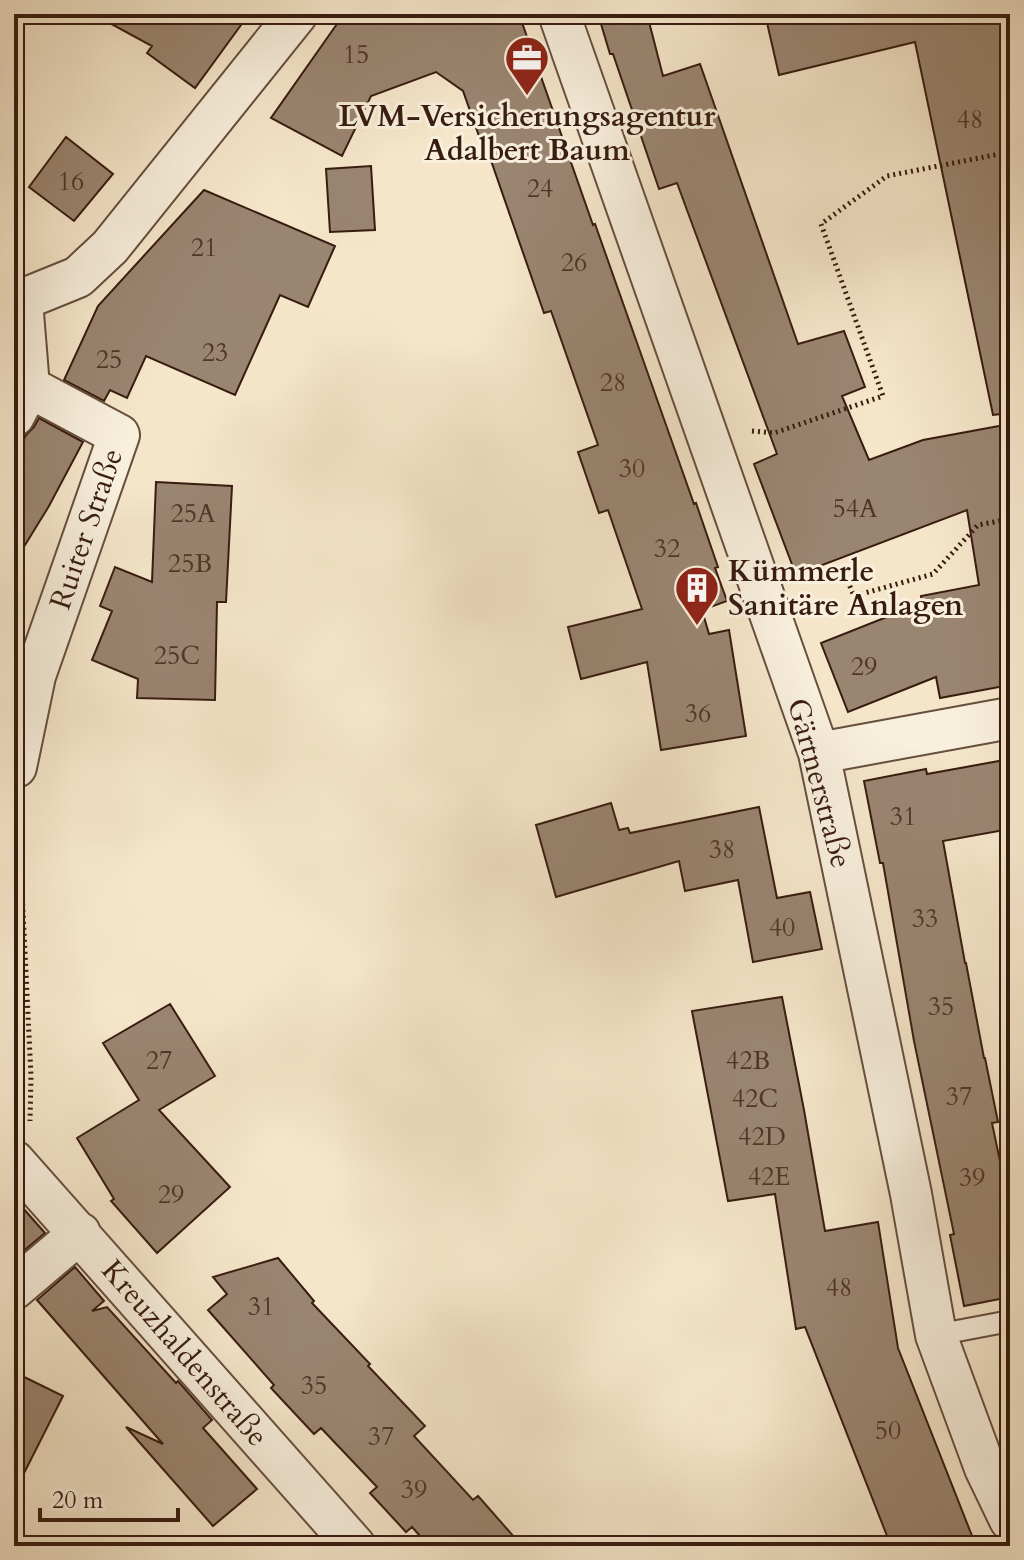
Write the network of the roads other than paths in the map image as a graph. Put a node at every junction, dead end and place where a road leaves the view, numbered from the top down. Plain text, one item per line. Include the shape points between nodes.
1 (297, 14) edge
2 (559, 14) edge
3 (18, 302) edge
4 (22, 402) edge
5 (1010, 718) edge
6 (819, 753) junction
7 (16, 767) edge
8 (22, 1170) edge
9 (80, 1233) junction
10 (14, 1289) edge
11 (1010, 1321) edge
12 (936, 1335) junction
13 (1010, 1520) edge
14 (355, 1546) edge

1 - 3 street via 110,247 78,277
2 - 6 street, Gärtnerstraße
3 - 4 street
4 - 7 street, Ruiter Straße via 119,435 35,676
5 - 6 street
6 - 12 street, Gärtnerstraße
8 - 9 street, Kreuzhaldenstraße
9 - 10 street
9 - 14 street, Kreuzhaldenstraße
11 - 12 lane
12 - 13 street, Gärtnerstraße

